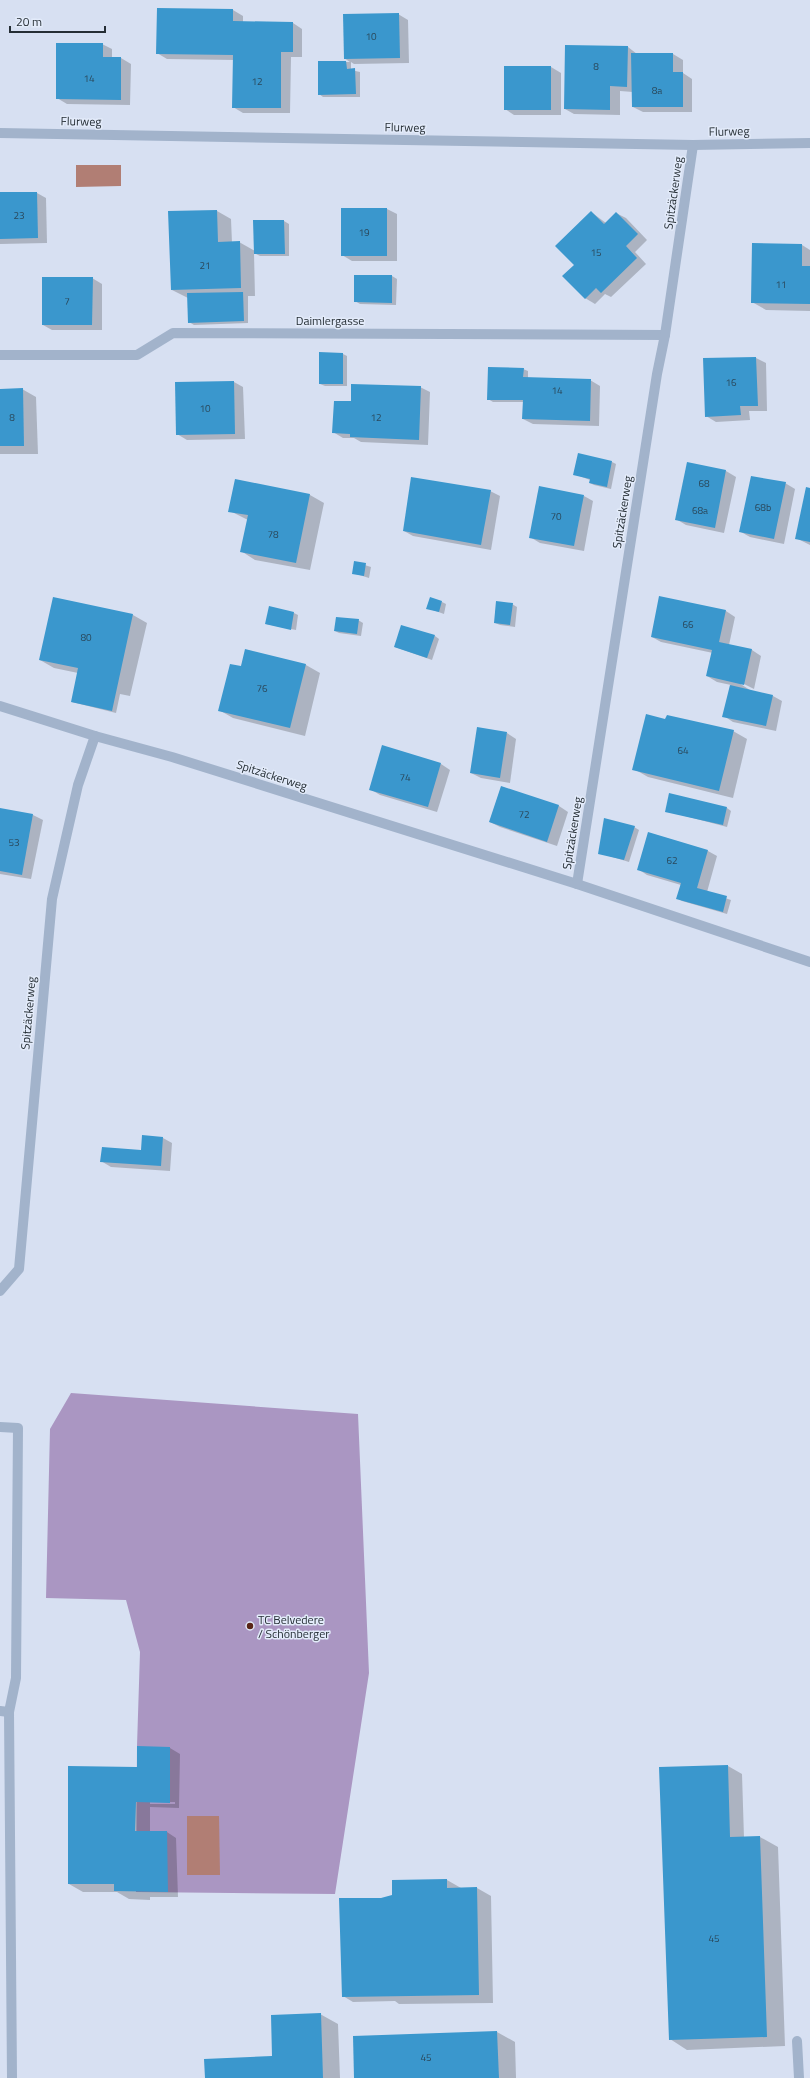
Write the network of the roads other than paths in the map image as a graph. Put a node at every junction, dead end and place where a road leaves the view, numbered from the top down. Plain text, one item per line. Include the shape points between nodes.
1 (0, 133) edge
2 (810, 143) edge
3 (693, 144) junction
4 (665, 335) junction
5 (0, 355) edge
6 (0, 706) edge
7 (95, 736) junction
8 (577, 884) junction
9 (810, 962) edge
10 (0, 1291) edge
11 (0, 1427) edge
12 (5, 1711) edge
13 (797, 2041) dead end
14 (12, 2078) edge
15 (799, 2078) edge

1 - 3 street, Flurweg
2 - 3 street, Flurweg
3 - 4 street, Spitzäckerweg
4 - 5 street, Daimlergasse via 173,333 137,355
4 - 8 street, Spitzäckerweg
6 - 7 street, Spitzäckerweg
7 - 8 street, Spitzäckerweg via 172,757
7 - 10 street, Spitzäckerweg via 78,785 52,899 19,1269
8 - 9 street, Spitzäckerweg
11 - 12 street via 18,1428 16,1678
12 - 14 street
13 - 15 street

